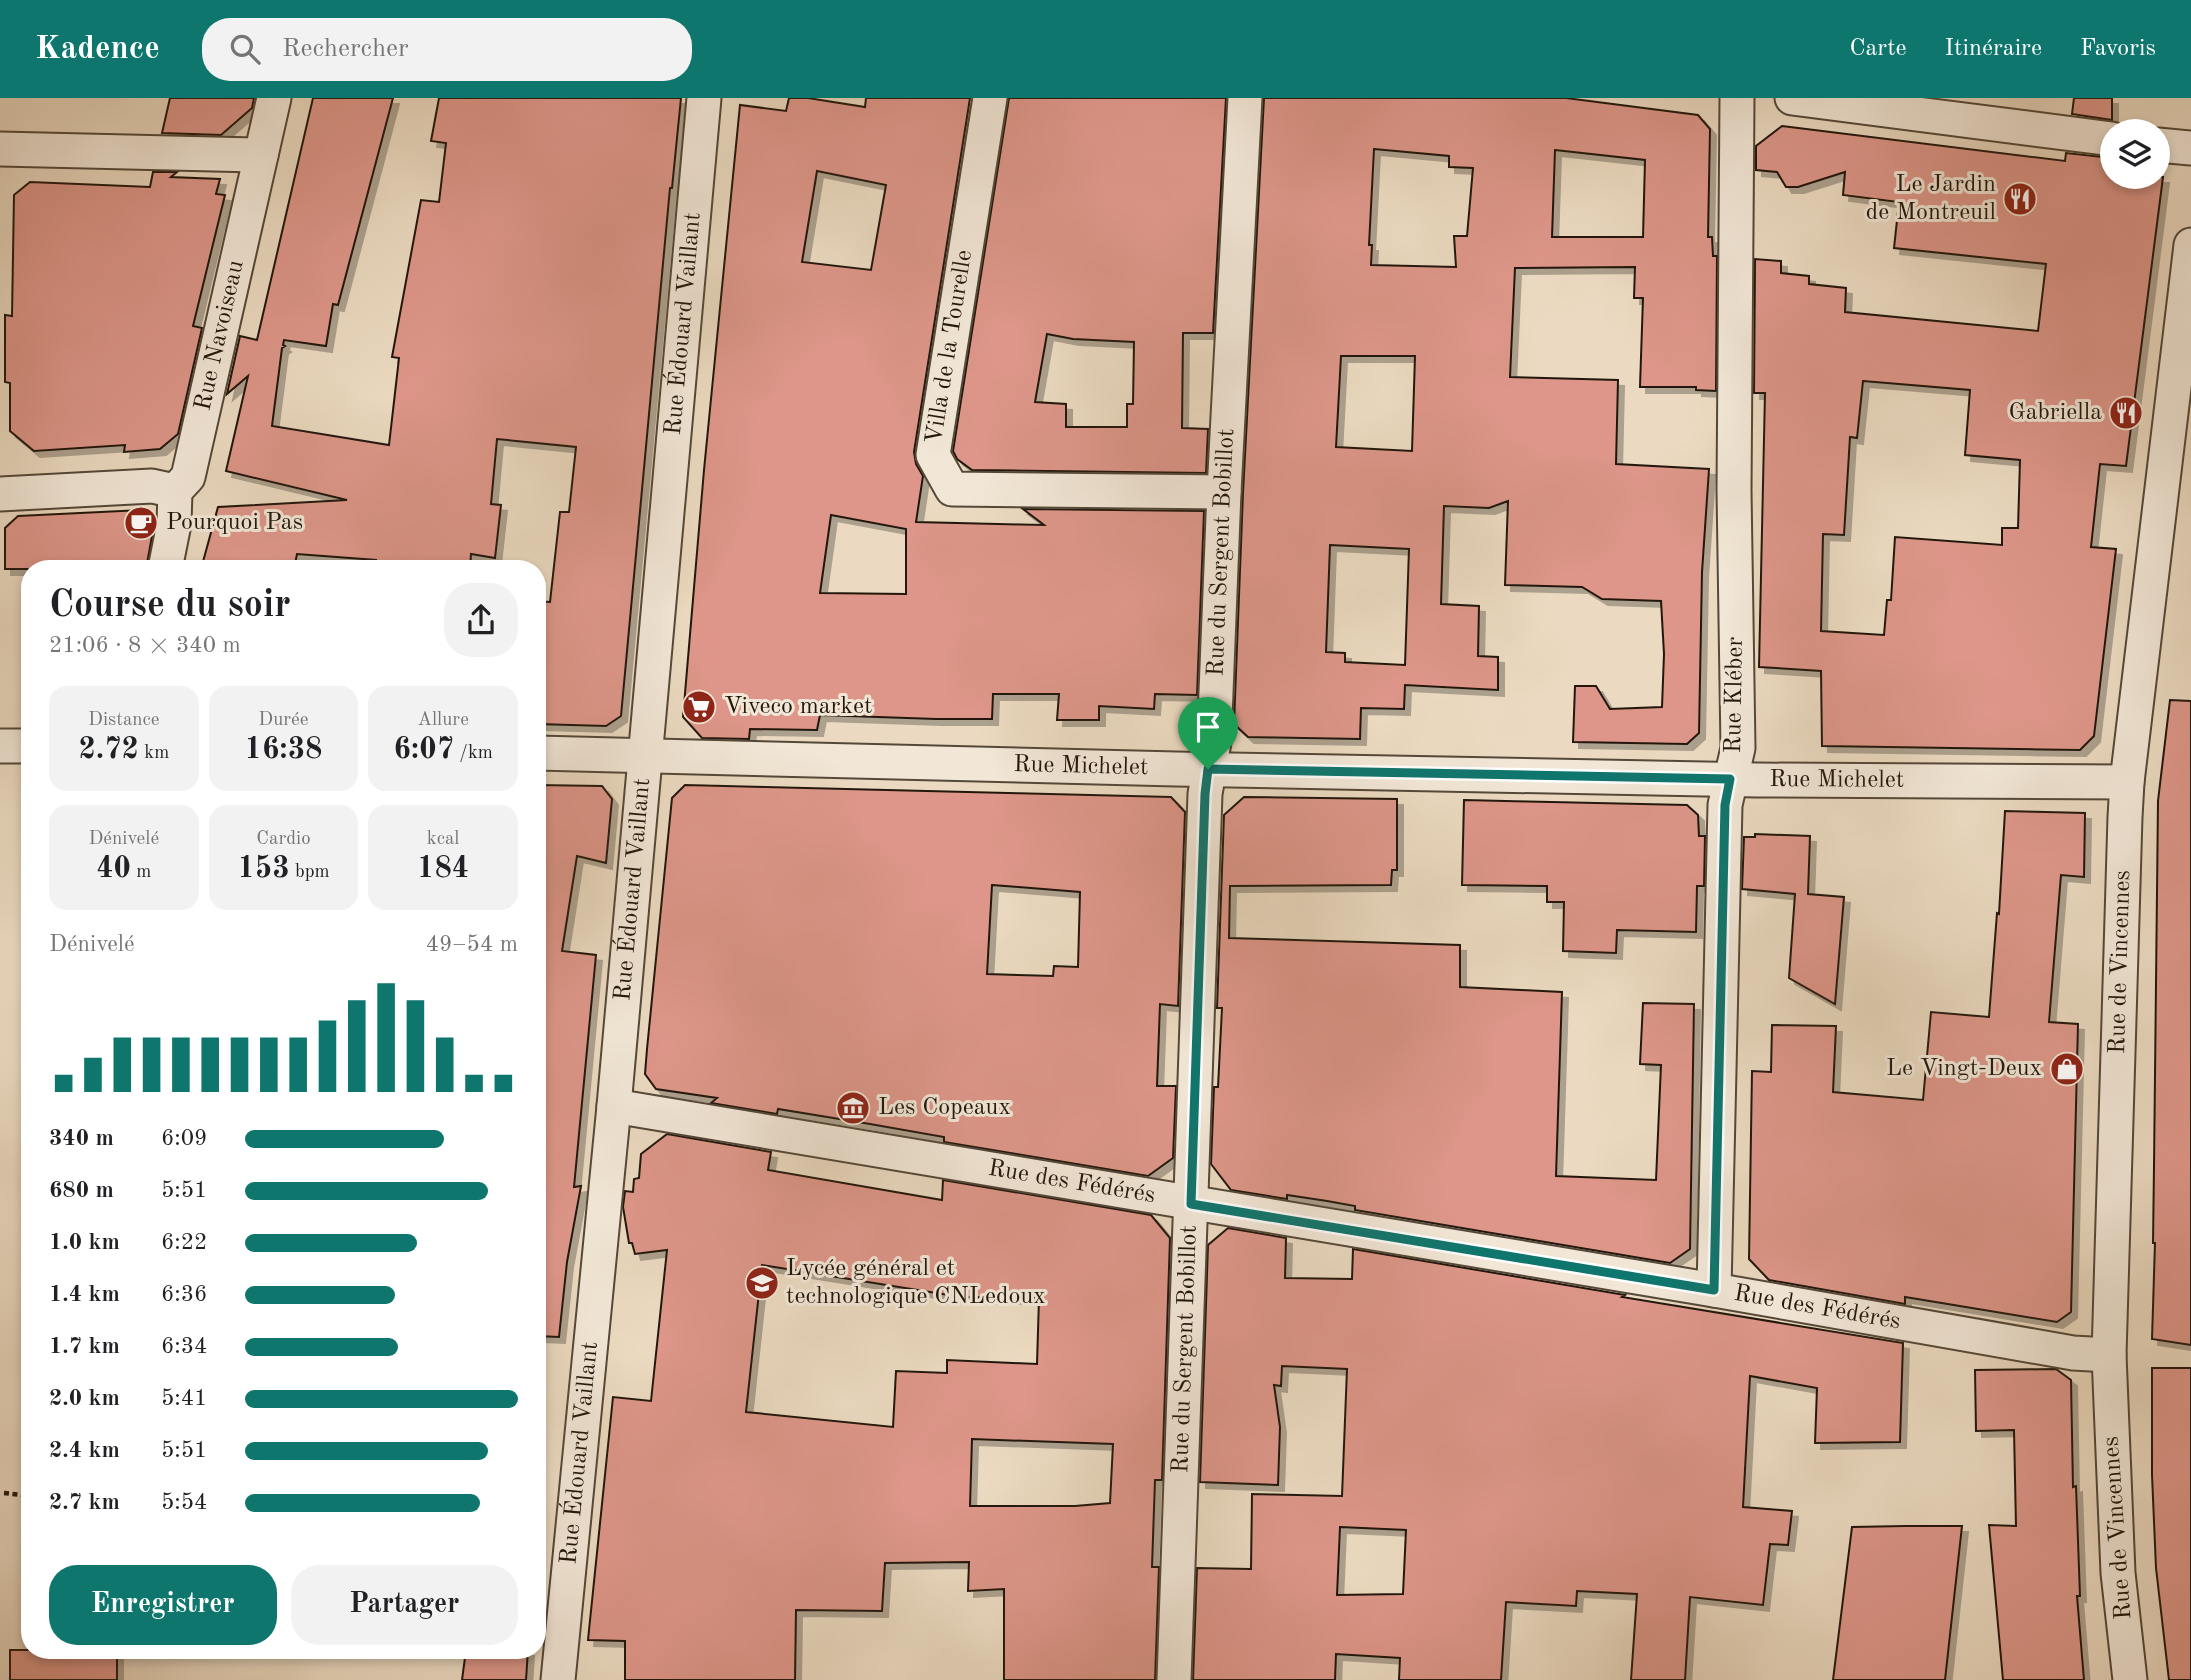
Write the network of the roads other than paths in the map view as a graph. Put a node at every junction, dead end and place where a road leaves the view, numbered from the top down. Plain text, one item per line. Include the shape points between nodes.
1 (274, 98) edge
2 (704, 98) edge
3 (990, 98) edge
4 (1245, 98) edge
5 (1737, 98) edge
6 (1792, 98) edge
7 (2100, 137) edge
8 (2170, 146) edge
9 (0, 149) edge
10 (2191, 149) edge
11 (261, 155) junction
12 (2191, 245) edge
13 (175, 491) junction
14 (1224, 492) junction
15 (0, 494) edge
16 (167, 560) edge
17 (0, 746) edge
18 (21, 746) edge
19 (546, 753) edge
20 (646, 755) junction
21 (1208, 769) junction
22 (1730, 779) junction
23 (2127, 782) junction
24 (614, 1106) junction
25 (1191, 1204) junction
26 (1714, 1290) junction
27 (2109, 1355) junction
28 (558, 1680) edge
29 (1174, 1680) edge
30 (2130, 1680) edge

1 - 11 street, Rue Navoiseau
2 - 20 street, Rue Édouard Vaillant
3 - 14 street, Villa de la Tourelle via 933,455 952,489
4 - 14 street, Rue du Sergent Bobillot
5 - 22 street, Rue Kléber via 1734,490 1738,748
6 - 7 street
8 - 10 street
9 - 11 street
11 - 13 street, Rue Navoiseau via 188,477
12 - 23 street, Rue de Vincennes
13 - 15 street via 152,486
13 - 16 street, Rue Navoiseau
14 - 21 street, Rue du Sergent Bobillot via 1214,742
17 - 18 street
19 - 20 street, Rue Michelet
20 - 21 street, Rue Michelet
20 - 24 street, Rue Édouard Vaillant
21 - 22 street, Rue Michelet
21 - 25 street, Rue du Sergent Bobillot
22 - 23 street, Rue Michelet
22 - 26 street, Rue Kléber via 1725,805
23 - 27 street, Rue de Vincennes
24 - 25 street, Rue des Fédérés
24 - 28 street, Rue Édouard Vaillant
25 - 26 street, Rue des Fédérés
25 - 29 street, Rue du Sergent Bobillot
26 - 27 street, Rue des Fédérés via 2073,1353
27 - 30 street, Rue de Vincennes via 2118,1573

